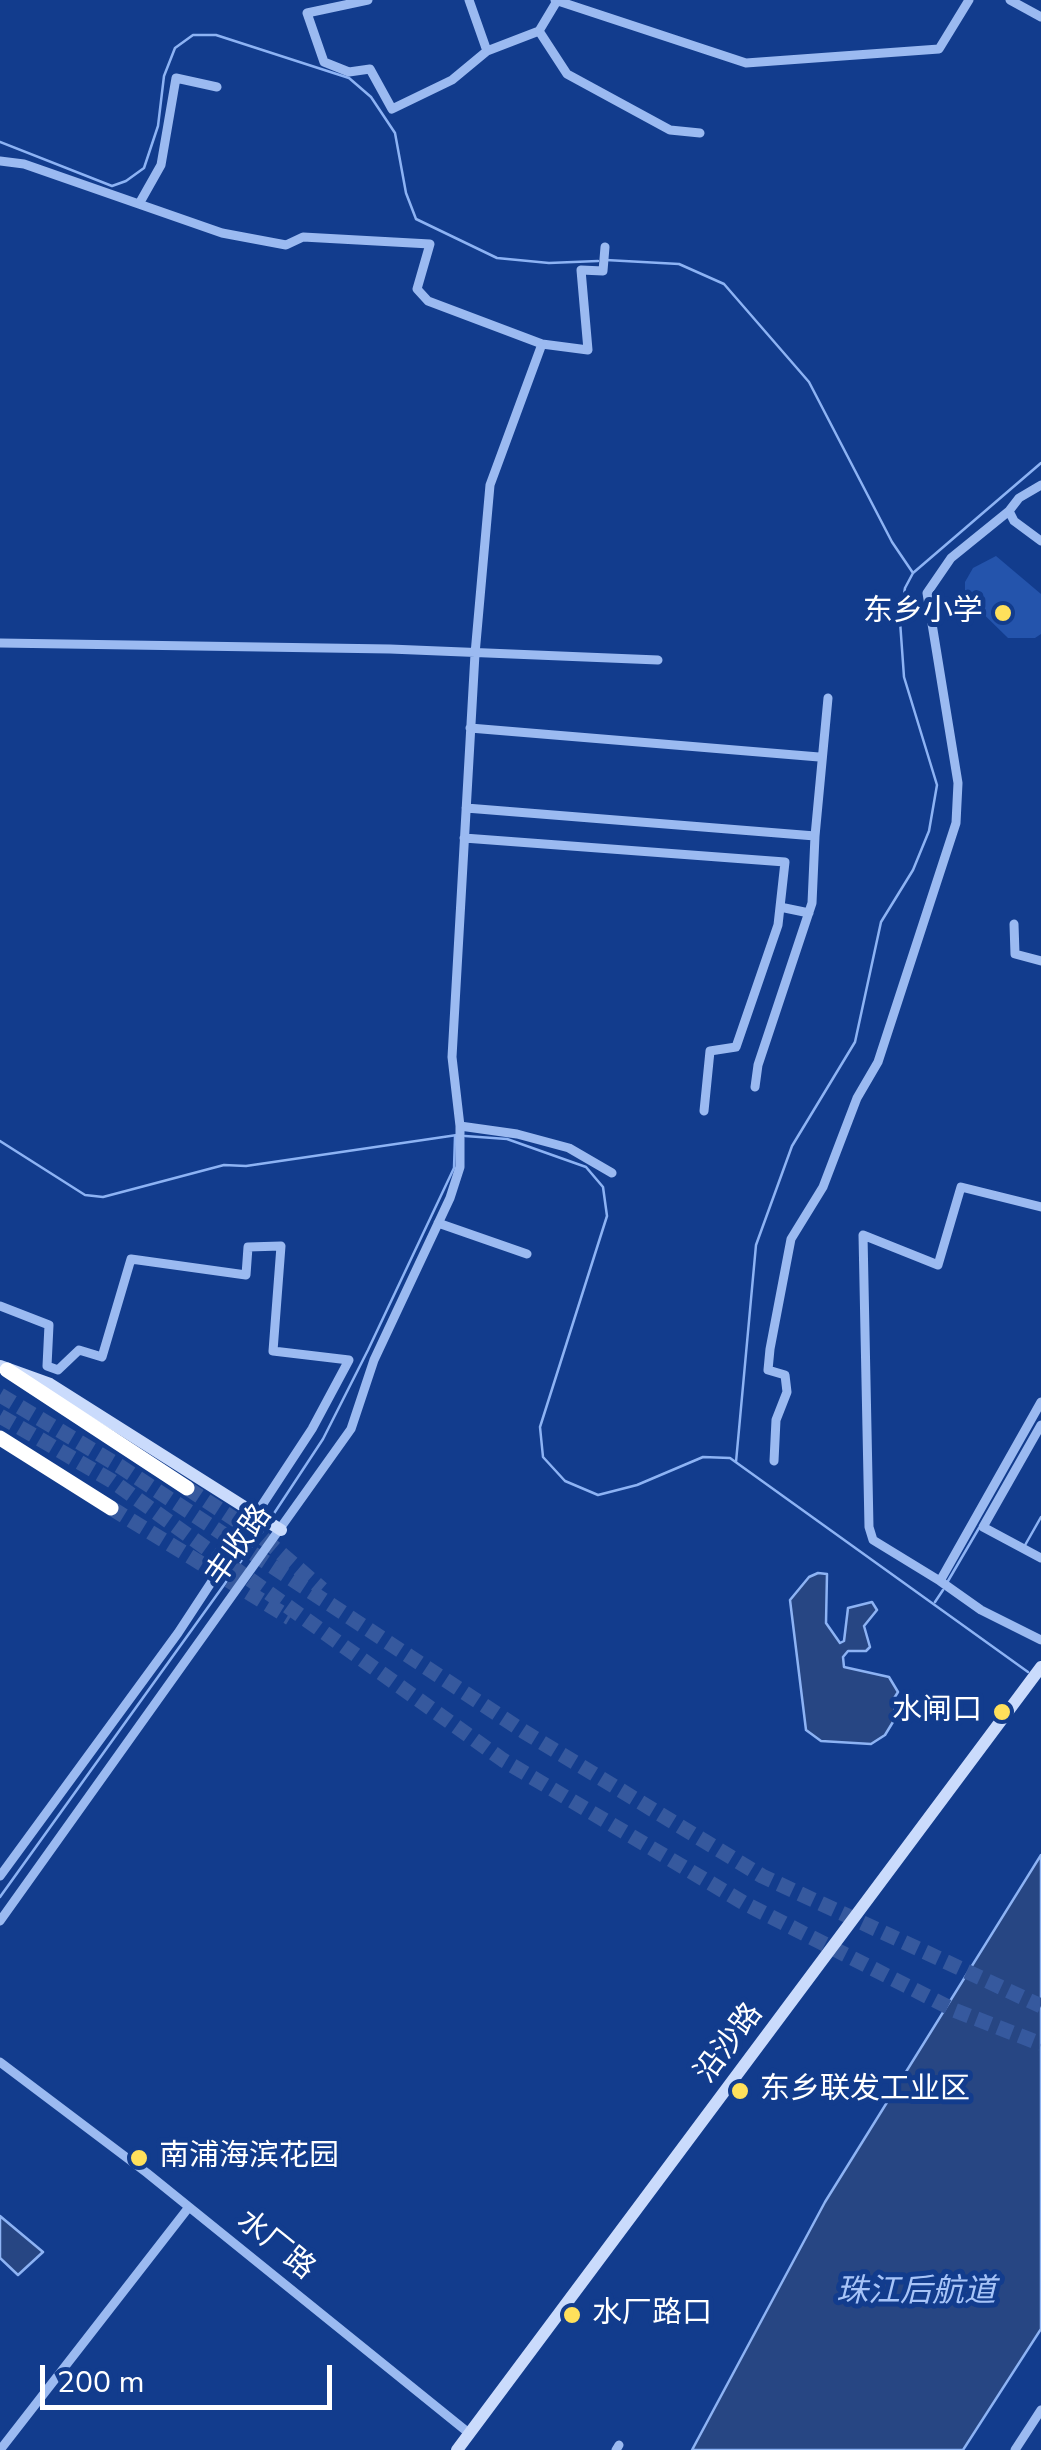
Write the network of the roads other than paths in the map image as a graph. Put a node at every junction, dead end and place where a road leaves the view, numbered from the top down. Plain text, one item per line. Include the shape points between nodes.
1 (303, 0) edge
2 (368, 0) edge
3 (469, 0) edge
4 (556, 0) edge
5 (969, 0) edge
6 (1010, 0) edge
7 (307, 13) junction
8 (1041, 17) edge
9 (539, 30) junction
10 (487, 51) junction
11 (218, 86) dead end
12 (700, 133) dead end
13 (0, 162) edge
14 (139, 204) junction
15 (605, 247) dead end
16 (542, 344) junction
17 (1041, 485) edge
18 (1010, 511) junction
19 (1041, 541) edge
20 (0, 643) edge
21 (475, 654) junction
22 (658, 660) dead end
23 (828, 698) dead end
24 (470, 728) junction
25 (819, 757) junction
26 (466, 808) junction
27 (815, 836) junction
28 (464, 838) junction
29 (780, 907) junction
30 (809, 912) junction
31 (1014, 924) dead end
32 (1041, 961) edge
33 (756, 1086) dead end
34 (704, 1111) dead end
35 (460, 1126) junction
36 (612, 1173) dead end
37 (1041, 1207) edge
38 (438, 1224) junction
39 (526, 1254) dead end
40 (0, 1306) edge
41 (4, 1368) edge
42 (1041, 1402) edge
43 (1041, 1425) edge
44 (0, 1438) edge
45 (774, 1461) dead end
46 (187, 1488) tunnel mouth
47 (110, 1508) tunnel mouth
48 (281, 1530) junction
49 (1041, 1558) edge
50 (940, 1581) junction
51 (1041, 1640) edge
52 (1041, 1667) edge
53 (0, 1876) edge
54 (0, 1921) edge
55 (0, 2062) edge
56 (189, 2208) junction
57 (1041, 2410) edge
58 (470, 2434) junction
59 (0, 2450) edge
60 (457, 2450) edge
61 (1014, 2450) edge

1 - 7 street
2 - 7 street
3 - 10 street
4 - 5 street via 746,62 939,50
4 - 9 street
6 - 8 street
7 - 10 street via 324,62 349,72 370,68 392,109 452,80
9 - 10 street
9 - 12 street via 567,74 670,130
11 - 14 street via 176,78 161,165
13 - 14 street via 24,164
14 - 16 street via 222,233 286,245 303,238 430,244 417,290 428,300
15 - 16 street via 603,271 582,270 588,350
16 - 21 street via 490,485
17 - 18 street
18 - 19 street
18 - 45 street via 951,558 926,592 948,704 958,813 878,1062 822,1188 790,1240 768,1370 784,1374 786,1392 776,1420
20 - 21 street
21 - 22 street
21 - 24 street
23 - 25 street
24 - 25 street
24 - 26 street
25 - 27 street
26 - 27 street
26 - 28 street
27 - 30 street
28 - 29 street via 773,859 784,862
28 - 35 street via 452,1058
29 - 30 street
29 - 34 street via 736,1047 710,1051
30 - 33 street
31 - 32 street via 1015,954
35 - 36 street via 569,1148
35 - 38 street, 丰收路 via 460,1167
37 - 50 street via 961,1187 938,1265 864,1235 869,1527 873,1540
38 - 39 street
38 - 48 street, 丰收路 via 374,1360 350,1430
40 - 53 street via 49,1325 48,1366 58,1370 79,1350 102,1357 130,1258 246,1274 248,1246 281,1246 272,1352 349,1360 312,1429 178,1633
41 - 46 highway
41 - 48 street via 50,1384
42 - 50 street
43 - 49 street via 984,1526
44 - 47 highway
48 - 54 street, 丰收路
50 - 51 street
52 - 58 street, 沿沙路
55 - 56 street, 水厂路
56 - 58 street, 水厂路
56 - 59 street
57 - 61 street
58 - 60 street, 沿沙路

